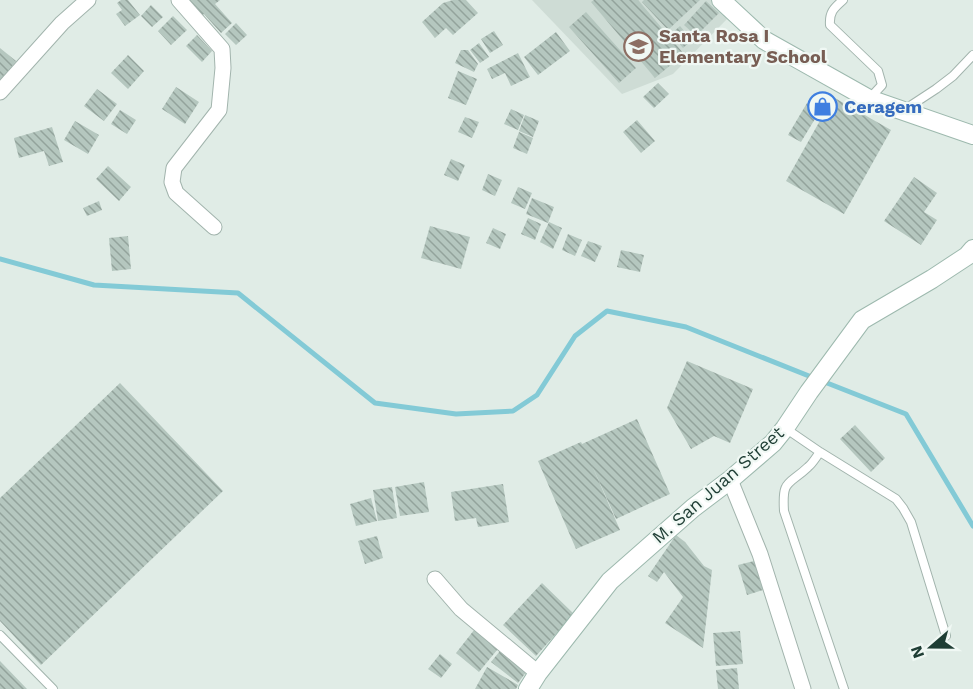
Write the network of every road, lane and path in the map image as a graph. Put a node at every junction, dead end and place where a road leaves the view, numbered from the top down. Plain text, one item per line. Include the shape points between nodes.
1 (88, 0) edge
2 (179, 0) edge
3 (721, 0) edge
4 (843, 0) edge
5 (973, 55) edge
6 (0, 92) edge
7 (869, 99) junction
8 (902, 111) junction
9 (973, 135) edge
10 (214, 226) dead end
11 (973, 249) edge
12 (786, 428) junction
13 (820, 452) junction
14 (730, 480) junction
15 (435, 579) dead end
16 (0, 635) edge
17 (946, 636) dead end
18 (538, 673) junction
19 (53, 689) edge
20 (528, 689) edge
21 (803, 689) edge
22 (844, 689) edge

1 - 6 street
2 - 10 street via 222,49 219,110 174,168 172,182 176,193
3 - 7 street via 764,40
4 - 7 lane via 832,9 830,25 878,71 882,85
5 - 8 lane via 936,89
7 - 8 street
8 - 9 street
11 - 12 street, M. San Juan Street via 932,279 862,320
12 - 13 lane
12 - 14 street, M. San Juan Street
13 - 17 lane via 896,499 903,508 911,522
13 - 22 lane via 806,470 789,482 783,494 784,511
14 - 18 street, M. San Juan Street via 610,580
14 - 21 street via 760,554
15 - 18 street via 461,609
16 - 19 lane
18 - 20 street, M. San Juan Street

